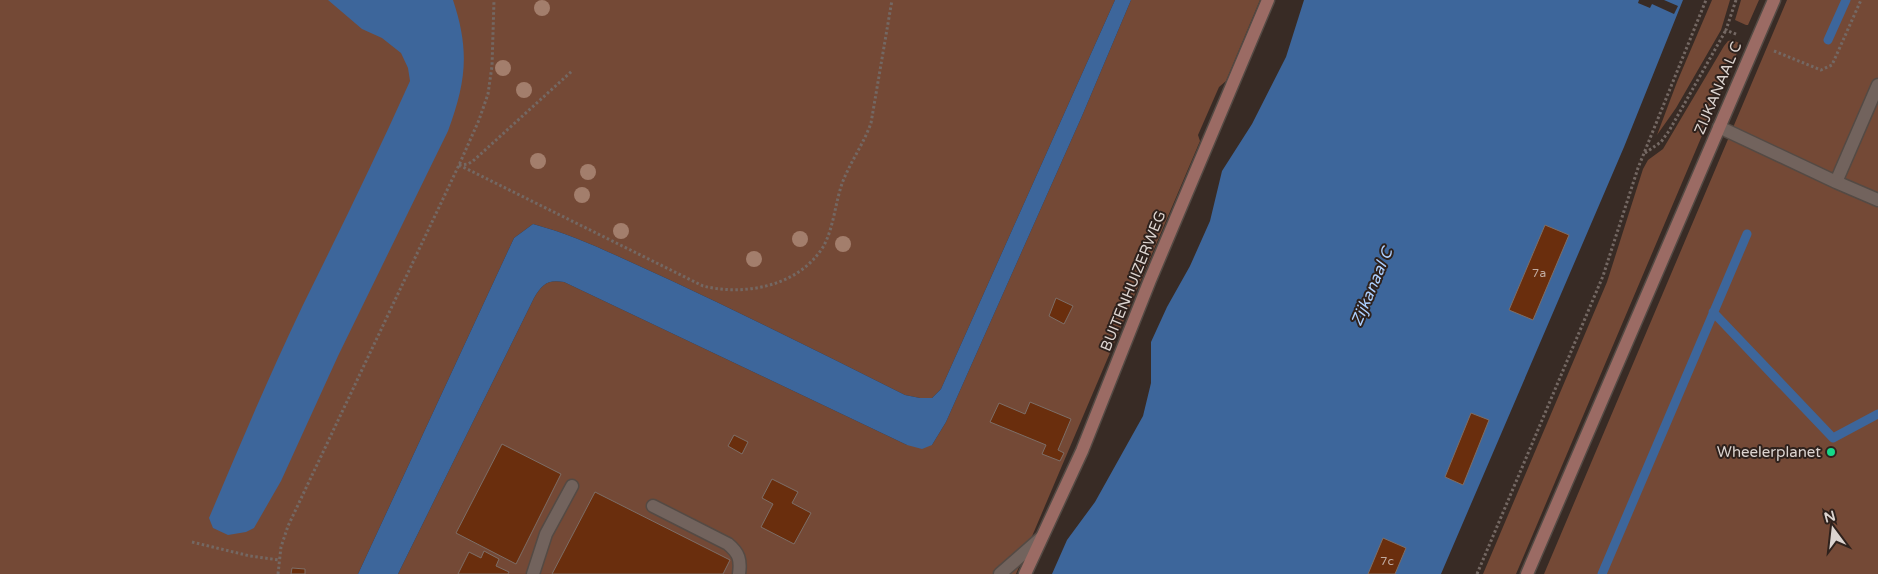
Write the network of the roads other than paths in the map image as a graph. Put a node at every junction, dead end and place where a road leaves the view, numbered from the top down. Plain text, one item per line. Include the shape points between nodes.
1 (1268, 0) edge
2 (1774, 0) edge
3 (1878, 84) edge
4 (1719, 128) junction
5 (1836, 182) junction
6 (1878, 200) edge
7 (572, 486) dead end
8 (653, 506) dead end
9 (1041, 538) junction
10 (533, 574) edge
11 (739, 574) edge
12 (1000, 574) edge
13 (1025, 574) edge
14 (1527, 574) edge

1 - 9 street, BUITENHUIZERWEG via 1082,451
2 - 4 street, ZIJKANAAL C
3 - 5 lane
4 - 5 lane
4 - 14 street, ZIJKANAAL C
5 - 6 lane
7 - 10 lane via 546,534
8 - 11 lane via 736,550
9 - 12 lane
9 - 13 street, BUITENHUIZERWEG

